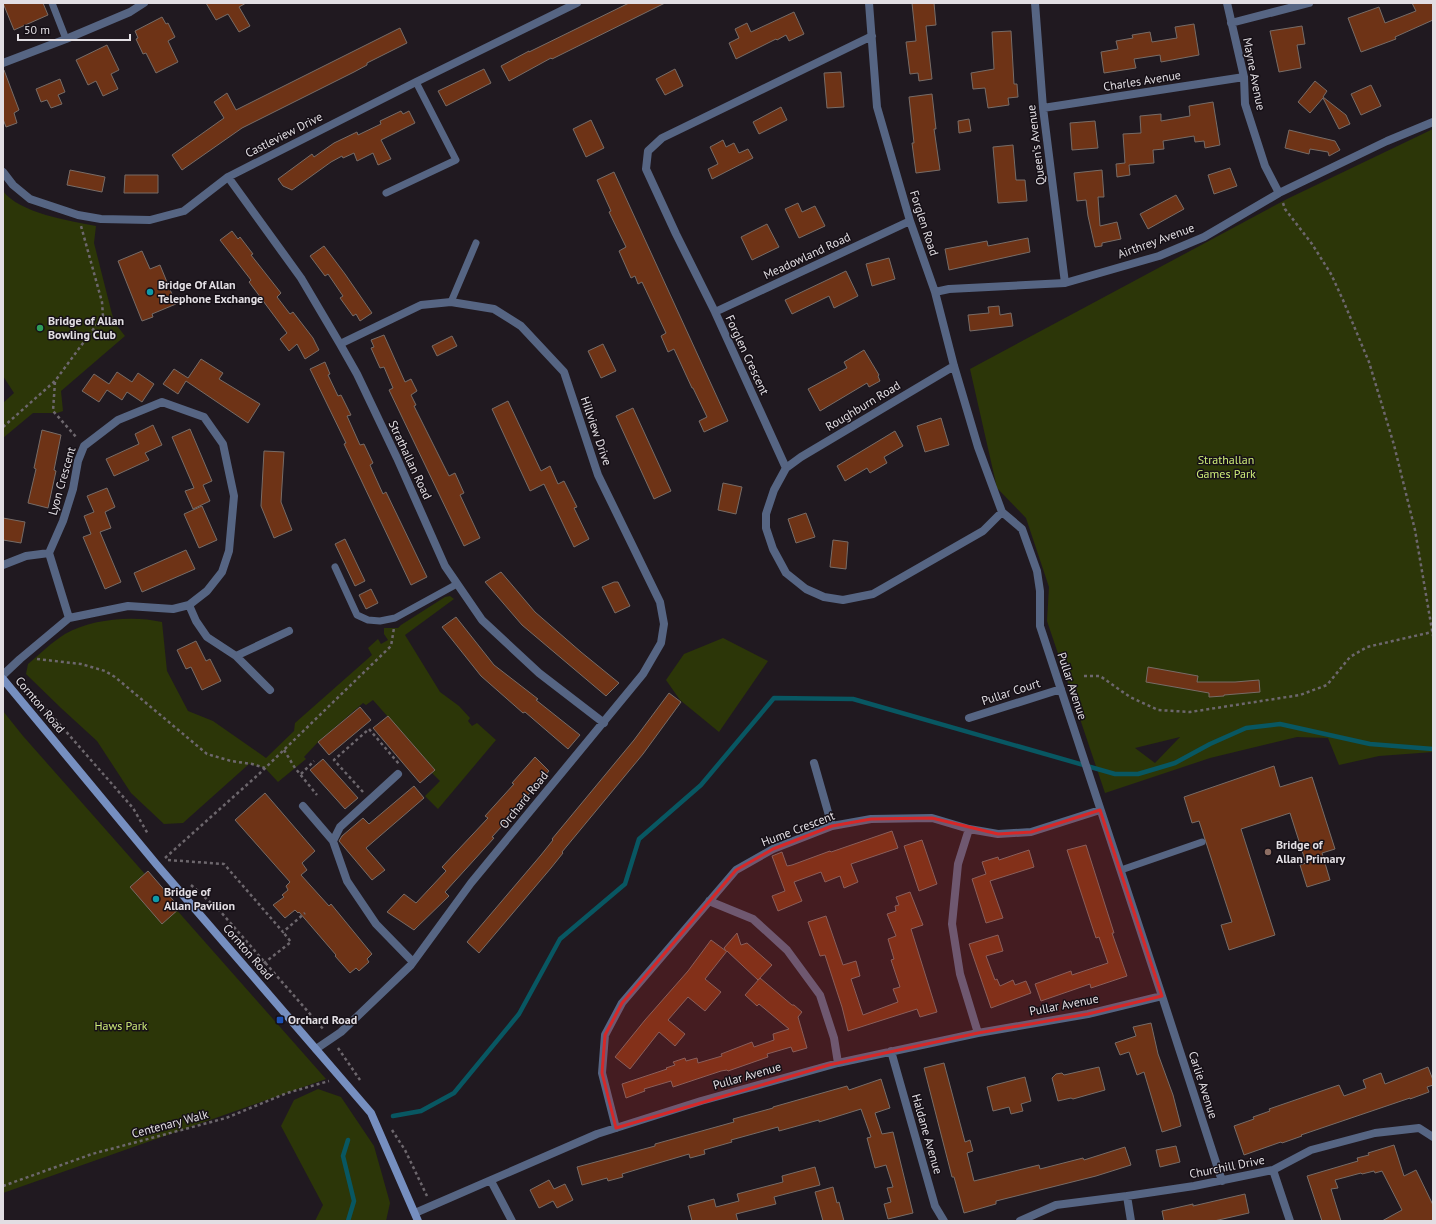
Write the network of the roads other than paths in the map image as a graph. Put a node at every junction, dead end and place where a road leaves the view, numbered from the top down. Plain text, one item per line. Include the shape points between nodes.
1 (52, 3) edge
2 (144, 3) edge
3 (577, 3) edge
4 (869, 3) edge
5 (1035, 3) edge
6 (1227, 3) edge
7 (1309, 3) edge
8 (1231, 23) junction
9 (872, 36) junction
10 (66, 39) junction
11 (3, 63) edge
12 (1244, 78) junction
13 (416, 82) junction
14 (1043, 108) junction
15 (1433, 122) edge
16 (3, 172) edge
17 (228, 177) junction
18 (386, 193) dead end
19 (1279, 193) junction
20 (910, 221) junction
21 (476, 243) dead end
22 (1065, 283) junction
23 (935, 292) junction
24 (451, 302) junction
25 (714, 312) junction
26 (340, 344) junction
27 (954, 366) junction
28 (978, 447) joint
29 (786, 468) junction
30 (1002, 512) junction
31 (49, 553) junction
32 (3, 565) edge
33 (334, 567) dead end
34 (457, 584) junction
35 (189, 605) junction
36 (70, 618) junction
37 (289, 631) dead end
38 (236, 656) junction
39 (3, 675) edge
40 (3, 679) edge
41 (1060, 689) junction
42 (270, 690) dead end
43 (970, 718) dead end
44 (604, 723) junction
45 (814, 763) dead end
46 (398, 774) dead end
47 (303, 806) dead end
48 (1100, 810) junction
49 (832, 826) junction
50 (969, 829) junction
51 (333, 841) junction
52 (1202, 842) dead end
53 (1121, 870) junction
54 (709, 901) junction
55 (413, 962) junction
56 (1162, 996) junction
57 (978, 1033) junction
58 (316, 1049) junction
59 (891, 1052) junction
60 (838, 1063) junction
61 (616, 1128) junction
62 (1433, 1137) edge
63 (1274, 1170) junction
64 (491, 1181) junction
65 (1222, 1181) junction
66 (1128, 1196) junction
67 (416, 1217) edge
68 (512, 1221) edge
69 (944, 1221) edge
70 (1020, 1221) edge
71 (1131, 1221) edge
72 (1290, 1221) edge

1 - 10 lane
2 - 10 street via 130,12
3 - 13 street, Castleview Drive
4 - 9 street, Forglen Road
5 - 14 street, Queen's Avenue
6 - 8 street, Mayne Avenue
7 - 8 street
8 - 12 street, Mayne Avenue
9 - 20 street, Forglen Road via 877,107
9 - 25 street, Forglen Crescent via 662,138 648,151 646,169
10 - 11 street
12 - 14 street, Charles Avenue
12 - 19 street, Mayne Avenue via 1245,104 1265,166
13 - 17 street, Castleview Drive
13 - 18 lane via 456,160
14 - 22 street, Queen's Avenue
15 - 19 street, Airthrey Avenue
16 - 17 street, Castleview Drive via 13,185 30,199 78,215 102,219 150,220 184,211
17 - 26 street, Strathallan Road via 301,278
19 - 22 street, Airthrey Avenue via 1204,237 1159,256
20 - 23 street, Forglen Road
20 - 25 street, Meadowland Road
21 - 24 lane
22 - 23 street, Airthrey Avenue via 949,289
23 - 27 street, Forglen Road
24 - 26 street, Hillview Drive via 421,305
24 - 44 street, Hillview Drive via 494,309 521,326 564,372 598,475 660,602 664,624 662,643 643,674
25 - 29 street, Forglen Crescent
26 - 34 street, Strathallan Road via 397,458 445,566
27 - 28 street, Forglen Road
27 - 29 street, Roughburn Road
28 - 30 street, Pullar Avenue
29 - 30 street via 774,490 766,514 766,528 773,550 786,574 806,589 824,597 843,600 873,594 984,531
30 - 41 street, Pullar Avenue via 1022,529 1037,571 1040,626
31 - 32 street via 26,556
31 - 35 street, Lyon Crescent via 63,521 84,446 118,420 162,402 204,417 222,444 234,496 229,551 222,572 207,591
31 - 36 street
33 - 34 lane via 358,615 368,620 395,618
34 - 44 street, Strathallan Road via 482,620 539,673
35 - 36 street, Lyon Crescent via 173,609 128,606
35 - 38 street via 207,637
36 - 39 street, Lyon Crescent
37 - 38 street
38 - 42 street
40 - 58 main road, Cornton Road via 157,865
41 - 43 street, Pullar Court
41 - 48 street, Pullar Avenue
44 - 55 street, Orchard Road via 471,884
45 - 49 street
46 - 51 street via 340,827
47 - 51 street
48 - 50 street, Hume Crescent via 1031,832 998,834
48 - 53 street, Pullar Avenue
49 - 50 street, Hume Crescent via 872,819 932,818
49 - 54 street, Hume Crescent via 773,849 736,870
50 - 57 street via 958,864 952,924 960,974
51 - 55 street via 347,881 376,924
52 - 53 lane
53 - 56 street, Pullar Avenue
54 - 60 street via 753,919 786,950 820,995 834,1038
54 - 61 street, Hume Crescent via 622,1003 605,1035 602,1073
55 - 58 street, Orchard Road via 341,1032
56 - 57 street, Pullar Avenue via 1088,1014
56 - 65 street, Carlie Avenue
57 - 59 street, Pullar Avenue
58 - 67 main road, Cornton Road via 371,1113
59 - 60 street, Pullar Avenue
59 - 69 street, Haldane Avenue via 935,1206
60 - 61 street, Pullar Avenue via 701,1101
61 - 64 street, Pullar Avenue
62 - 63 street, Churchill Drive via 1419,1128 1375,1133 1311,1150
63 - 65 street, Churchill Drive
63 - 72 street
64 - 67 street, Pullar Avenue
64 - 68 street
65 - 66 street, Churchill Drive
66 - 70 street, Churchill Drive via 1056,1205
66 - 71 street

